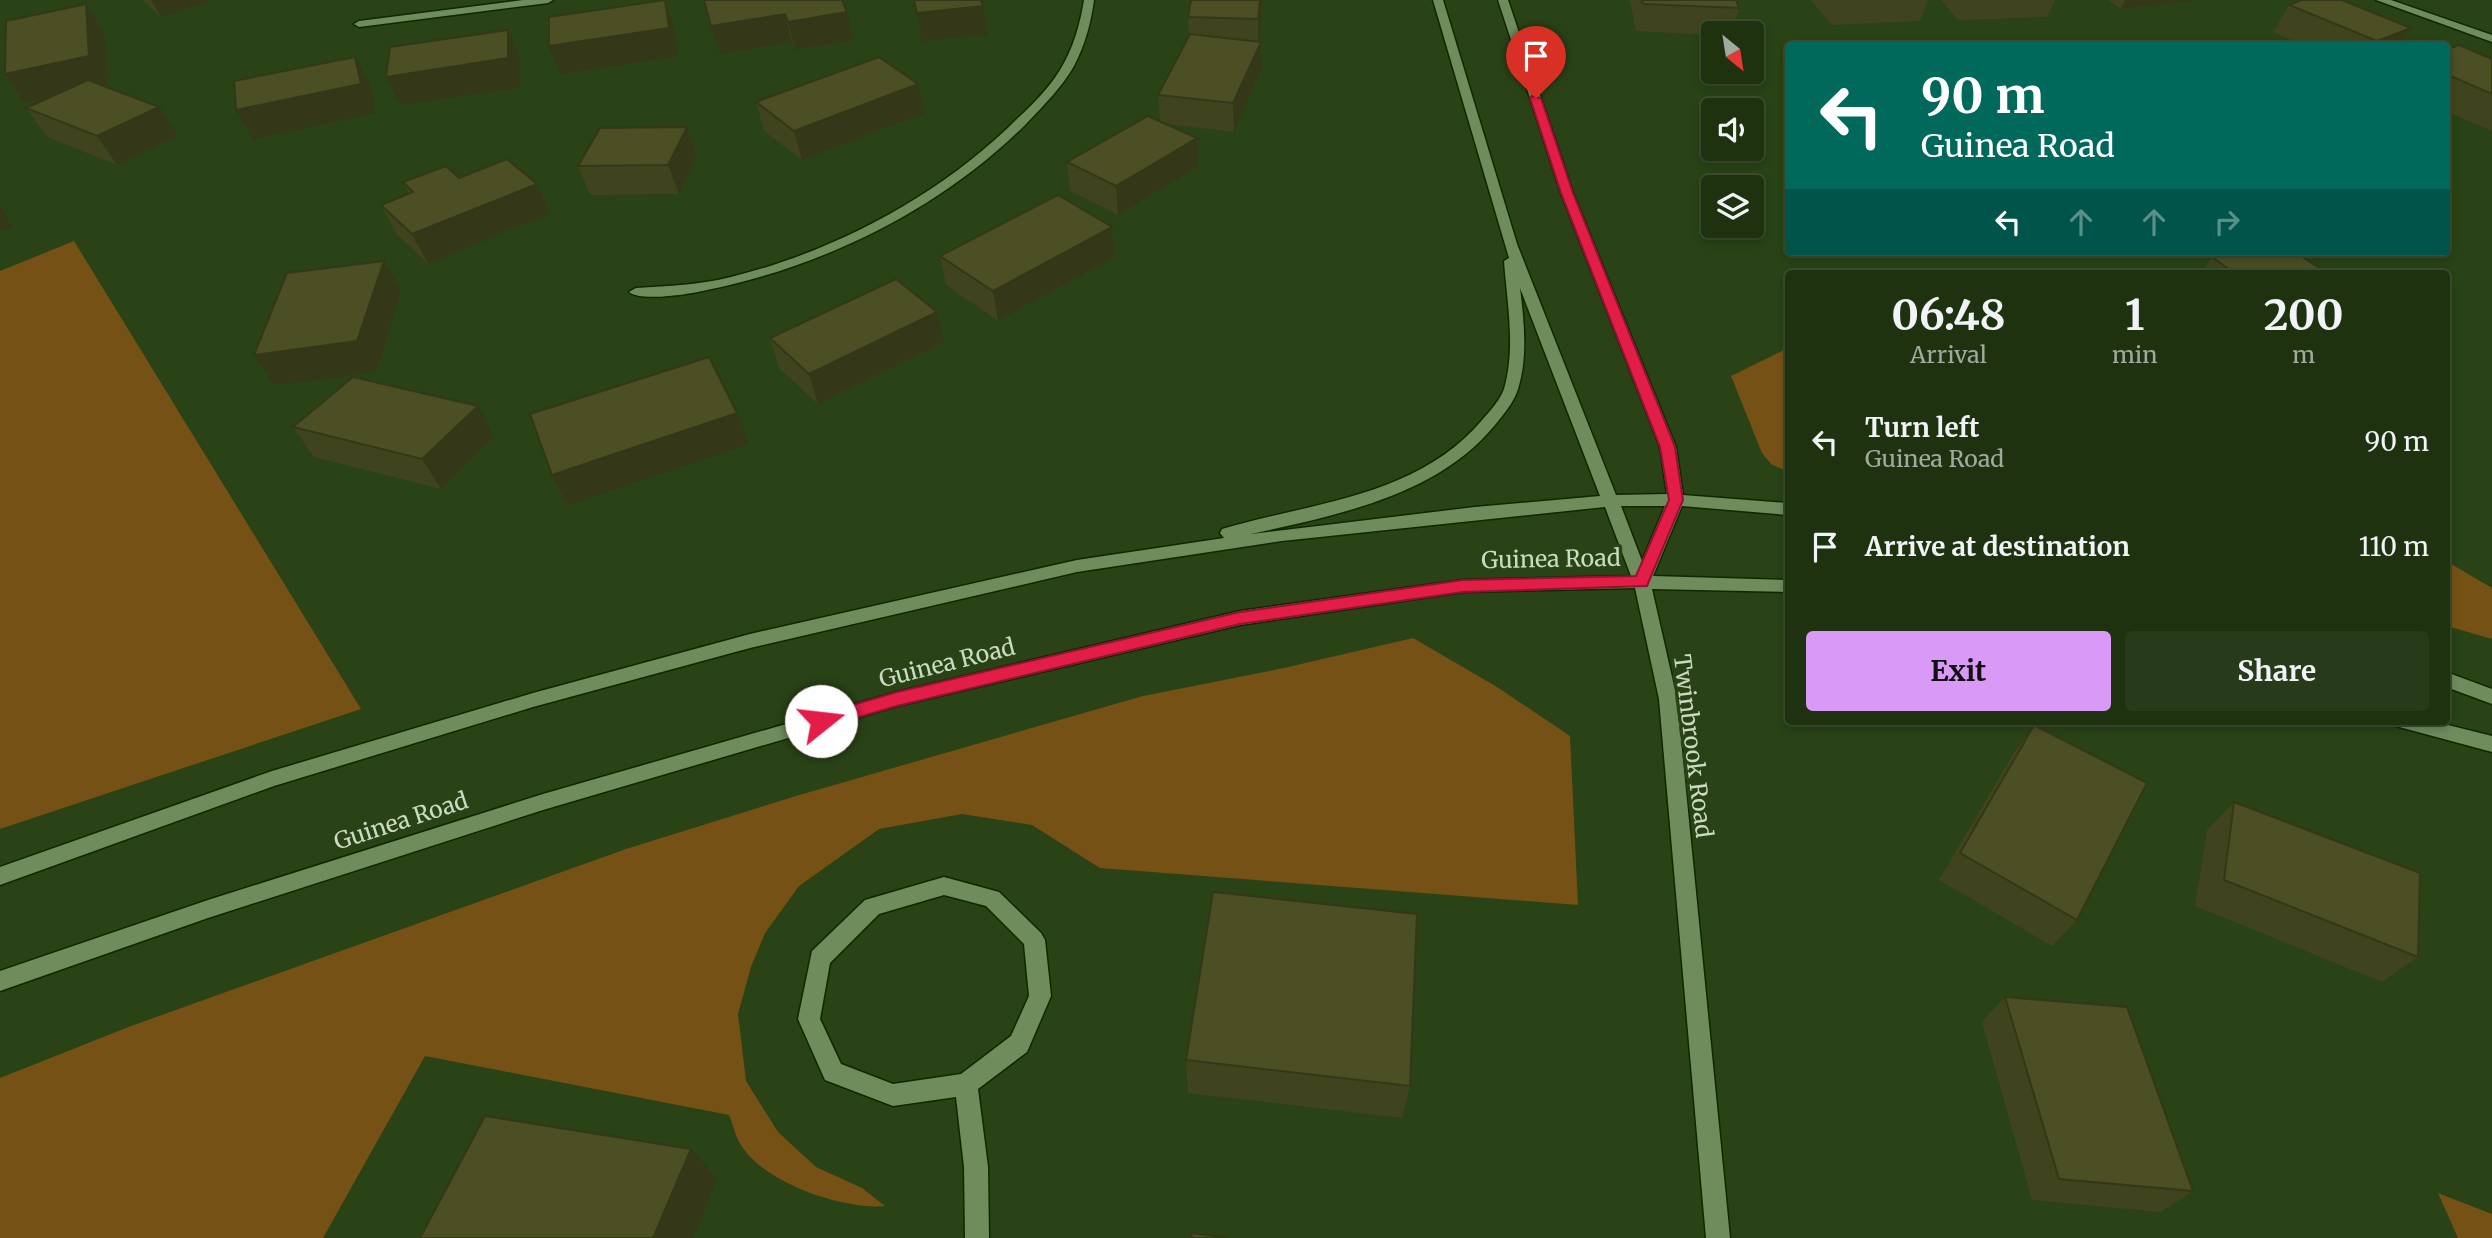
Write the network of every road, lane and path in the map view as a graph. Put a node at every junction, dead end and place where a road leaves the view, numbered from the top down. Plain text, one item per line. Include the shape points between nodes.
1 (548, 0) edge
2 (1089, 0) edge
3 (1438, 0) edge
4 (1503, 0) edge
5 (2381, 0) edge
6 (359, 24) dead end
7 (2492, 39) edge
8 (1510, 244) junction
9 (636, 292) dead end
10 (1676, 500) junction
11 (1611, 501) junction
12 (1785, 509) edge
13 (1077, 566) junction
14 (1642, 582) junction
15 (1785, 586) edge
16 (2450, 681) edge
17 (2492, 697) edge
18 (2418, 725) edge
19 (2492, 744) edge
20 (0, 876) edge
21 (0, 981) edge
22 (966, 1084) junction
23 (976, 1238) edge
24 (1718, 1238) edge

1 - 6 main road
2 - 9 main road via 1086,23 1056,85 984,158 914,204 766,271 688,290
3 - 8 main road
4 - 10 main road via 1567,193 1668,447
5 - 7 main road
8 - 11 main road, Twinbrook Road
8 - 13 main road via 1517,338 1511,390 1490,424 1452,459 1393,489 1318,513
10 - 11 main road, Guinea Road
10 - 12 main road
10 - 14 main road, Guinea Road
11 - 13 main road, Guinea Road via 1282,535
11 - 14 main road, Twinbrook Road
13 - 20 main road, Guinea Road via 750,641 533,700 272,779
14 - 15 main road
14 - 21 main road, Guinea Road via 1463,586 1240,618 897,699 542,802
14 - 24 main road, Twinbrook Road via 1668,699
16 - 17 main road
18 - 19 main road
22 - 22 main road via 1019,1044 1040,996 1034,940 992,898 944,886 872,907 820,958 809,1019 833,1072 893,1096
22 - 23 main road via 976,1167

